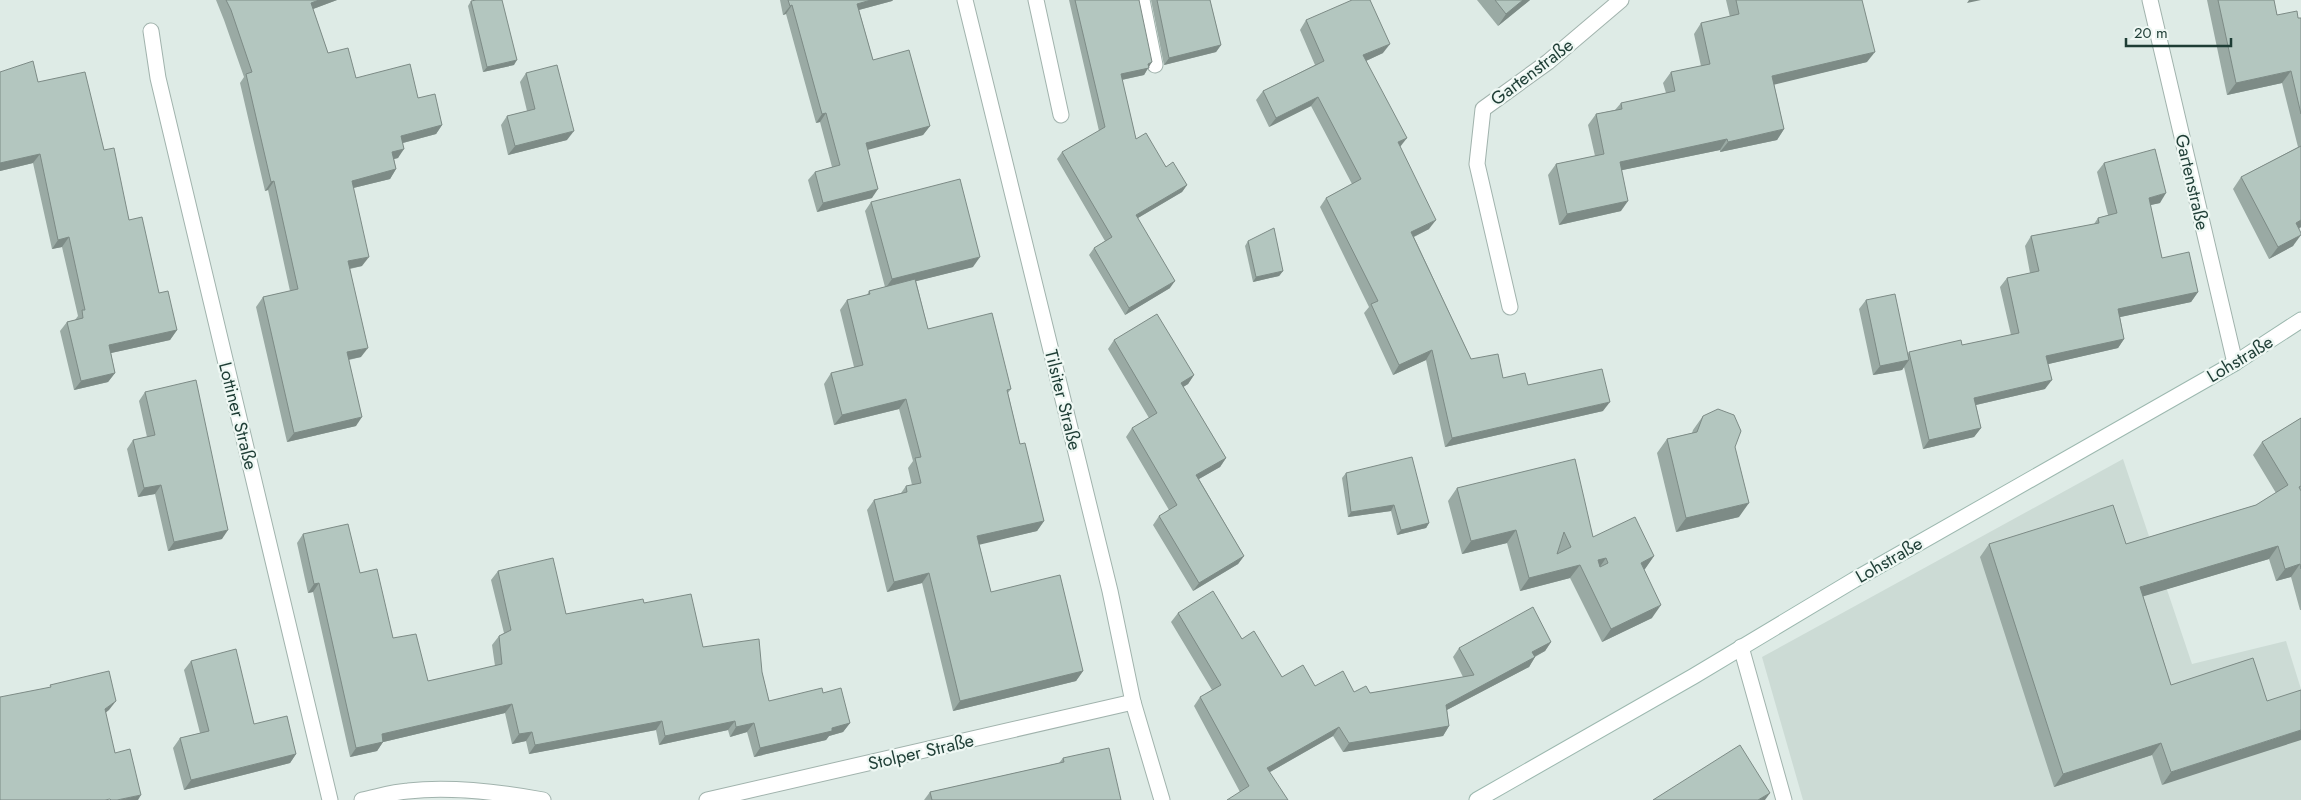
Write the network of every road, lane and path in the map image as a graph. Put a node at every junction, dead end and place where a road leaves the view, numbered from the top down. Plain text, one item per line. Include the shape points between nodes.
1 (965, 0) edge
2 (1036, 0) edge
3 (1142, 0) edge
4 (1621, 0) edge
5 (2150, 0) edge
6 (150, 31) dead end
7 (1155, 65) dead end
8 (1061, 115) dead end
9 (1510, 307) dead end
10 (2301, 320) edge
11 (2235, 363) junction
12 (1741, 647) junction
13 (1134, 702) junction
14 (330, 800) edge
15 (362, 800) edge
16 (543, 800) edge
17 (707, 800) edge
18 (1162, 800) edge
19 (1477, 800) edge
20 (1784, 800) edge

1 - 13 street, Tilsiter Straße via 1110,591
2 - 8 street
3 - 7 street
4 - 9 street, Gartenstraße via 1548,62 1483,109 1477,164
5 - 11 street, Gartenstraße
6 - 14 street, Lottiner Straße
10 - 11 street, Lohstraße
11 - 12 street, Lohstraße
12 - 19 street, Lohstraße
12 - 20 street
13 - 17 street, Stolper Straße
13 - 18 street, Tilsiter Straße
15 - 16 street via 407,791 450,790

